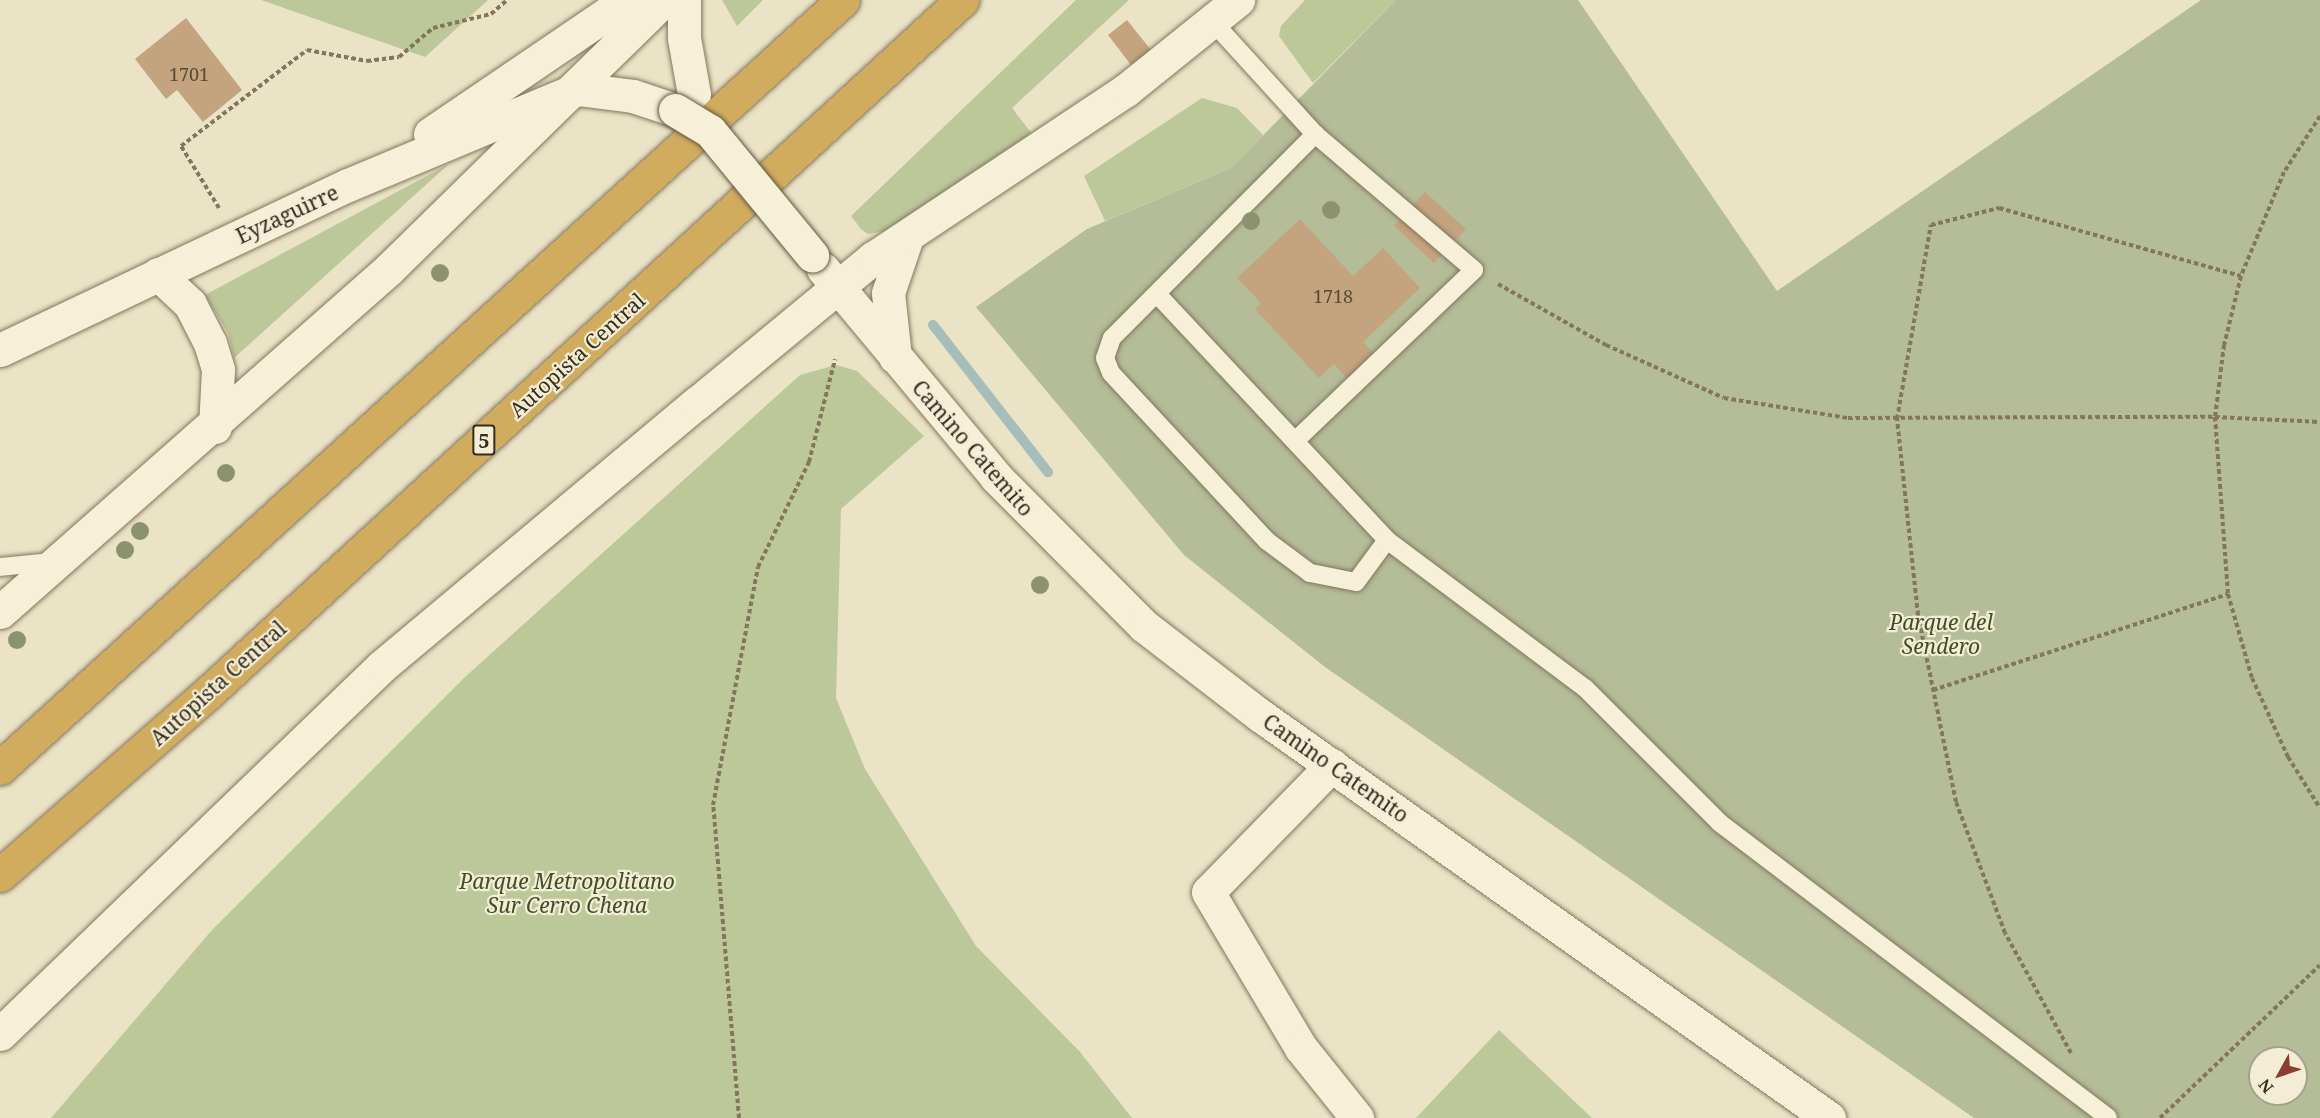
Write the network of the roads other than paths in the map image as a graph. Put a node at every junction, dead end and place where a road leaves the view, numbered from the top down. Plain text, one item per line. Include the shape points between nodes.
1 (627, 0) edge
2 (664, 0) edge
3 (684, 0) edge
4 (843, 0) edge
5 (962, 0) edge
6 (1238, 0) edge
7 (1213, 22) junction
8 (578, 89) junction
9 (685, 102) junction
10 (1315, 134) junction
11 (348, 185) junction
12 (907, 237) junction
13 (158, 274) junction
14 (837, 286) junction
15 (1157, 294) junction
16 (0, 350) edge
17 (896, 359) junction
18 (215, 427) junction
19 (1297, 439) junction
20 (1388, 540) junction
21 (62, 560) junction
22 (0, 567) edge
23 (0, 612) edge
24 (1332, 765) junction
25 (0, 768) edge
26 (0, 875) edge
27 (0, 1034) edge
28 (1357, 1118) edge
29 (1829, 1118) edge
30 (2108, 1118) edge

1 - 11 main road via 492,95
2 - 8 main road
3 - 9 main road, Camino Catemito
4 - 25 highway
5 - 26 highway, Autopista Central / 5 via 209,693
6 - 7 main road
7 - 10 lane
7 - 12 main road via 1126,90
8 - 9 main road
8 - 11 main road, Eyzaguirre
8 - 18 main road
9 - 14 main road, Camino Catemito, bridge
10 - 15 lane
10 - 19 lane via 1474,270
11 - 13 main road, Eyzaguirre
12 - 14 main road
12 - 17 main road via 888,293
13 - 16 main road, Eyzaguirre
13 - 18 main road via 190,304 210,343 218,380
14 - 17 main road, Camino Catemito
14 - 27 main road via 382,666
15 - 19 lane
15 - 20 lane via 1112,338 1107,365 1203,477 1267,541 1310,573 1356,582
17 - 24 main road, Camino Catemito via 996,477 1144,626
18 - 21 main road
19 - 20 lane
20 - 30 lane via 1585,688 1720,824
21 - 22 lane
21 - 23 main road
24 - 28 main road via 1208,892 1301,1048
24 - 29 main road, Camino Catemito

